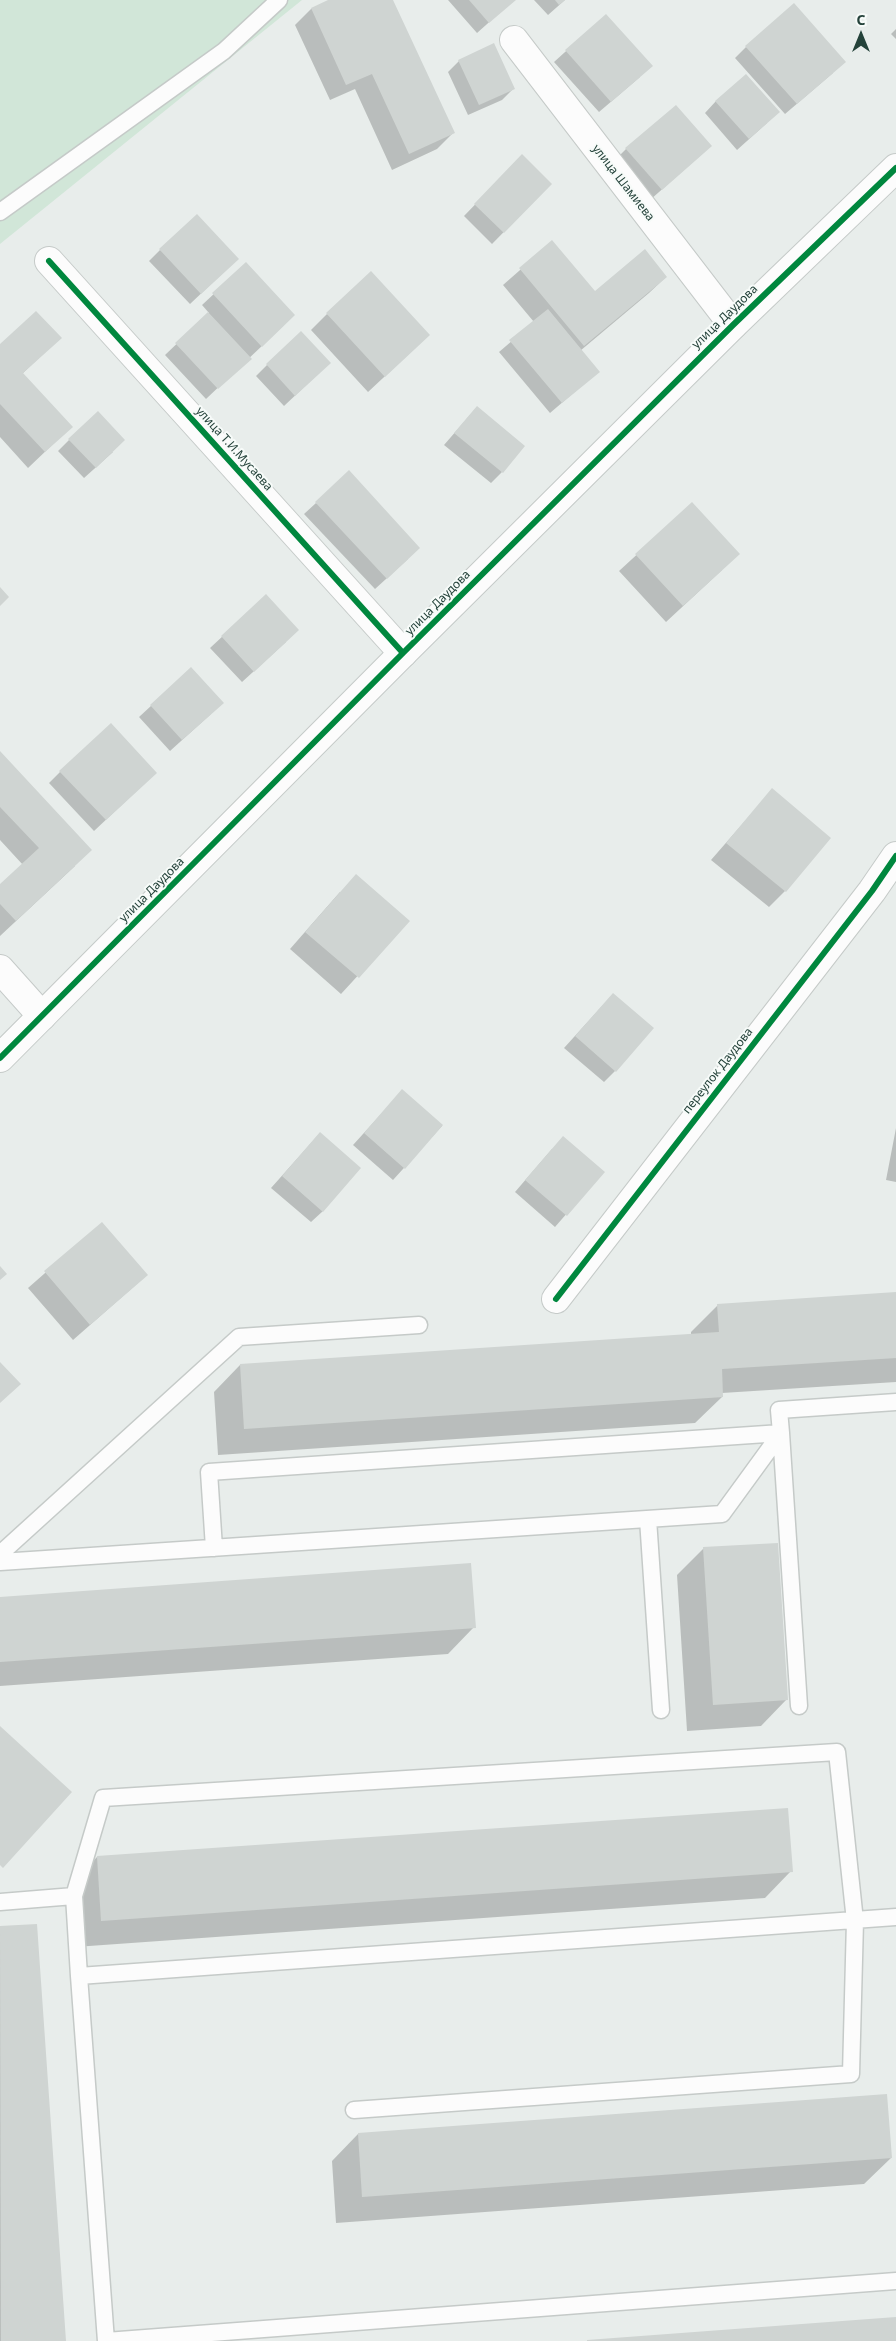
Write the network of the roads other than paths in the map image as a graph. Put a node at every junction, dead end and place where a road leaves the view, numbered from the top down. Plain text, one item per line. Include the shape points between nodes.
1 (279, 0) edge
2 (514, 40) dead end
3 (896, 168) edge
4 (0, 212) edge
5 (49, 261) dead end
6 (733, 325) junction
7 (403, 653) junction
8 (896, 856) edge
9 (0, 969) edge
10 (42, 1016) junction
11 (0, 1058) edge
12 (556, 1299) dead end
13 (419, 1325) dead end
14 (896, 1402) edge
15 (781, 1433) junction
16 (648, 1518) junction
17 (214, 1548) junction
18 (0, 1554) edge
19 (0, 1562) edge
20 (799, 1706) dead end
21 (661, 1710) dead end
22 (74, 1896) junction
23 (0, 1902) edge
24 (896, 1917) edge
25 (855, 1921) junction
26 (79, 1976) junction
27 (354, 2110) dead end
28 (896, 2281) edge
29 (106, 2341) edge

1 - 4 lane via 224,51
2 - 6 street, улица Шамиева
3 - 6 street, улица Даудова
5 - 7 street, улица Т.И.Мусаева
6 - 7 street, улица Даудова
7 - 10 street, улица Даудова
8 - 12 street, переулок Даудова
9 - 10 street
10 - 11 street, улица Даудова
13 - 18 lane via 239,1337
14 - 15 lane via 779,1410
15 - 16 lane via 722,1514
15 - 17 lane via 209,1472
15 - 20 lane
16 - 17 lane
16 - 21 lane
17 - 19 lane
22 - 23 lane
22 - 25 lane via 103,1798 837,1752
22 - 26 lane
24 - 25 lane
25 - 26 lane
25 - 27 lane via 851,2074
26 - 29 lane
28 - 29 lane

